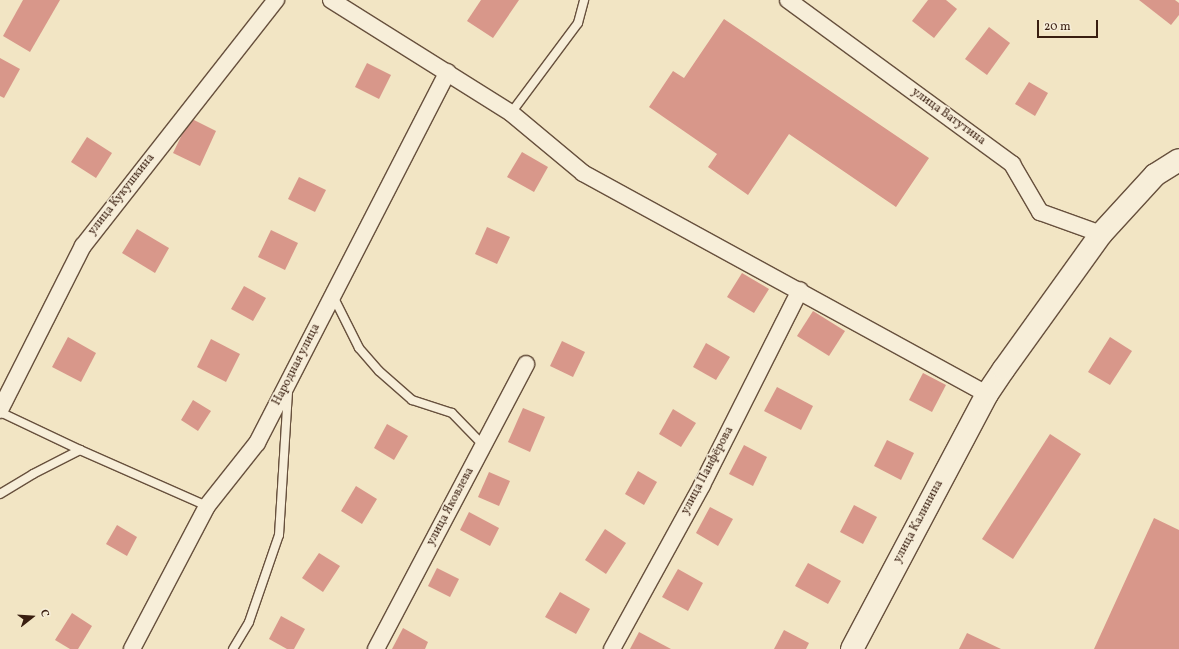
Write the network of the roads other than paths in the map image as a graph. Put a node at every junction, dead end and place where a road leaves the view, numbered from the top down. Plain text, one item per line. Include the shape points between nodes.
1 (276, 0) edge
2 (330, 0) edge
3 (584, 0) edge
4 (788, 0) edge
5 (448, 72) junction
6 (510, 113) junction
7 (1179, 160) edge
8 (1101, 234) junction
9 (800, 290) junction
10 (333, 295) junction
11 (526, 364) dead end
12 (288, 382) junction
13 (987, 394) junction
14 (0, 411) edge
15 (484, 445) junction
16 (80, 450) junction
17 (0, 494) edge
18 (207, 506) junction
19 (132, 649) edge
20 (233, 649) edge
21 (376, 649) edge
22 (612, 649) edge
23 (852, 649) edge

1 - 14 street, улица Кукушкина via 83,246
2 - 5 street
3 - 6 lane via 578,23
4 - 8 street, улица Ватутина via 1012,164 1040,212
5 - 6 street
5 - 10 street, Народная улица
6 - 9 street via 584,173
7 - 8 street, улица Калинина via 1155,175
8 - 13 street, улица Калинина
9 - 13 street
9 - 22 street, улица Панфёрова via 702,485
10 - 12 street, Народная улица
10 - 15 lane via 359,348 379,371 412,400 452,413
11 - 15 street, улица Яковлева
12 - 18 street, Народная улица via 257,443
12 - 20 lane via 279,535 249,622
13 - 23 street, улица Калинина
14 - 16 lane
15 - 21 street, улица Яковлева
16 - 17 lane via 32,474
16 - 18 lane
18 - 19 street, Народная улица

